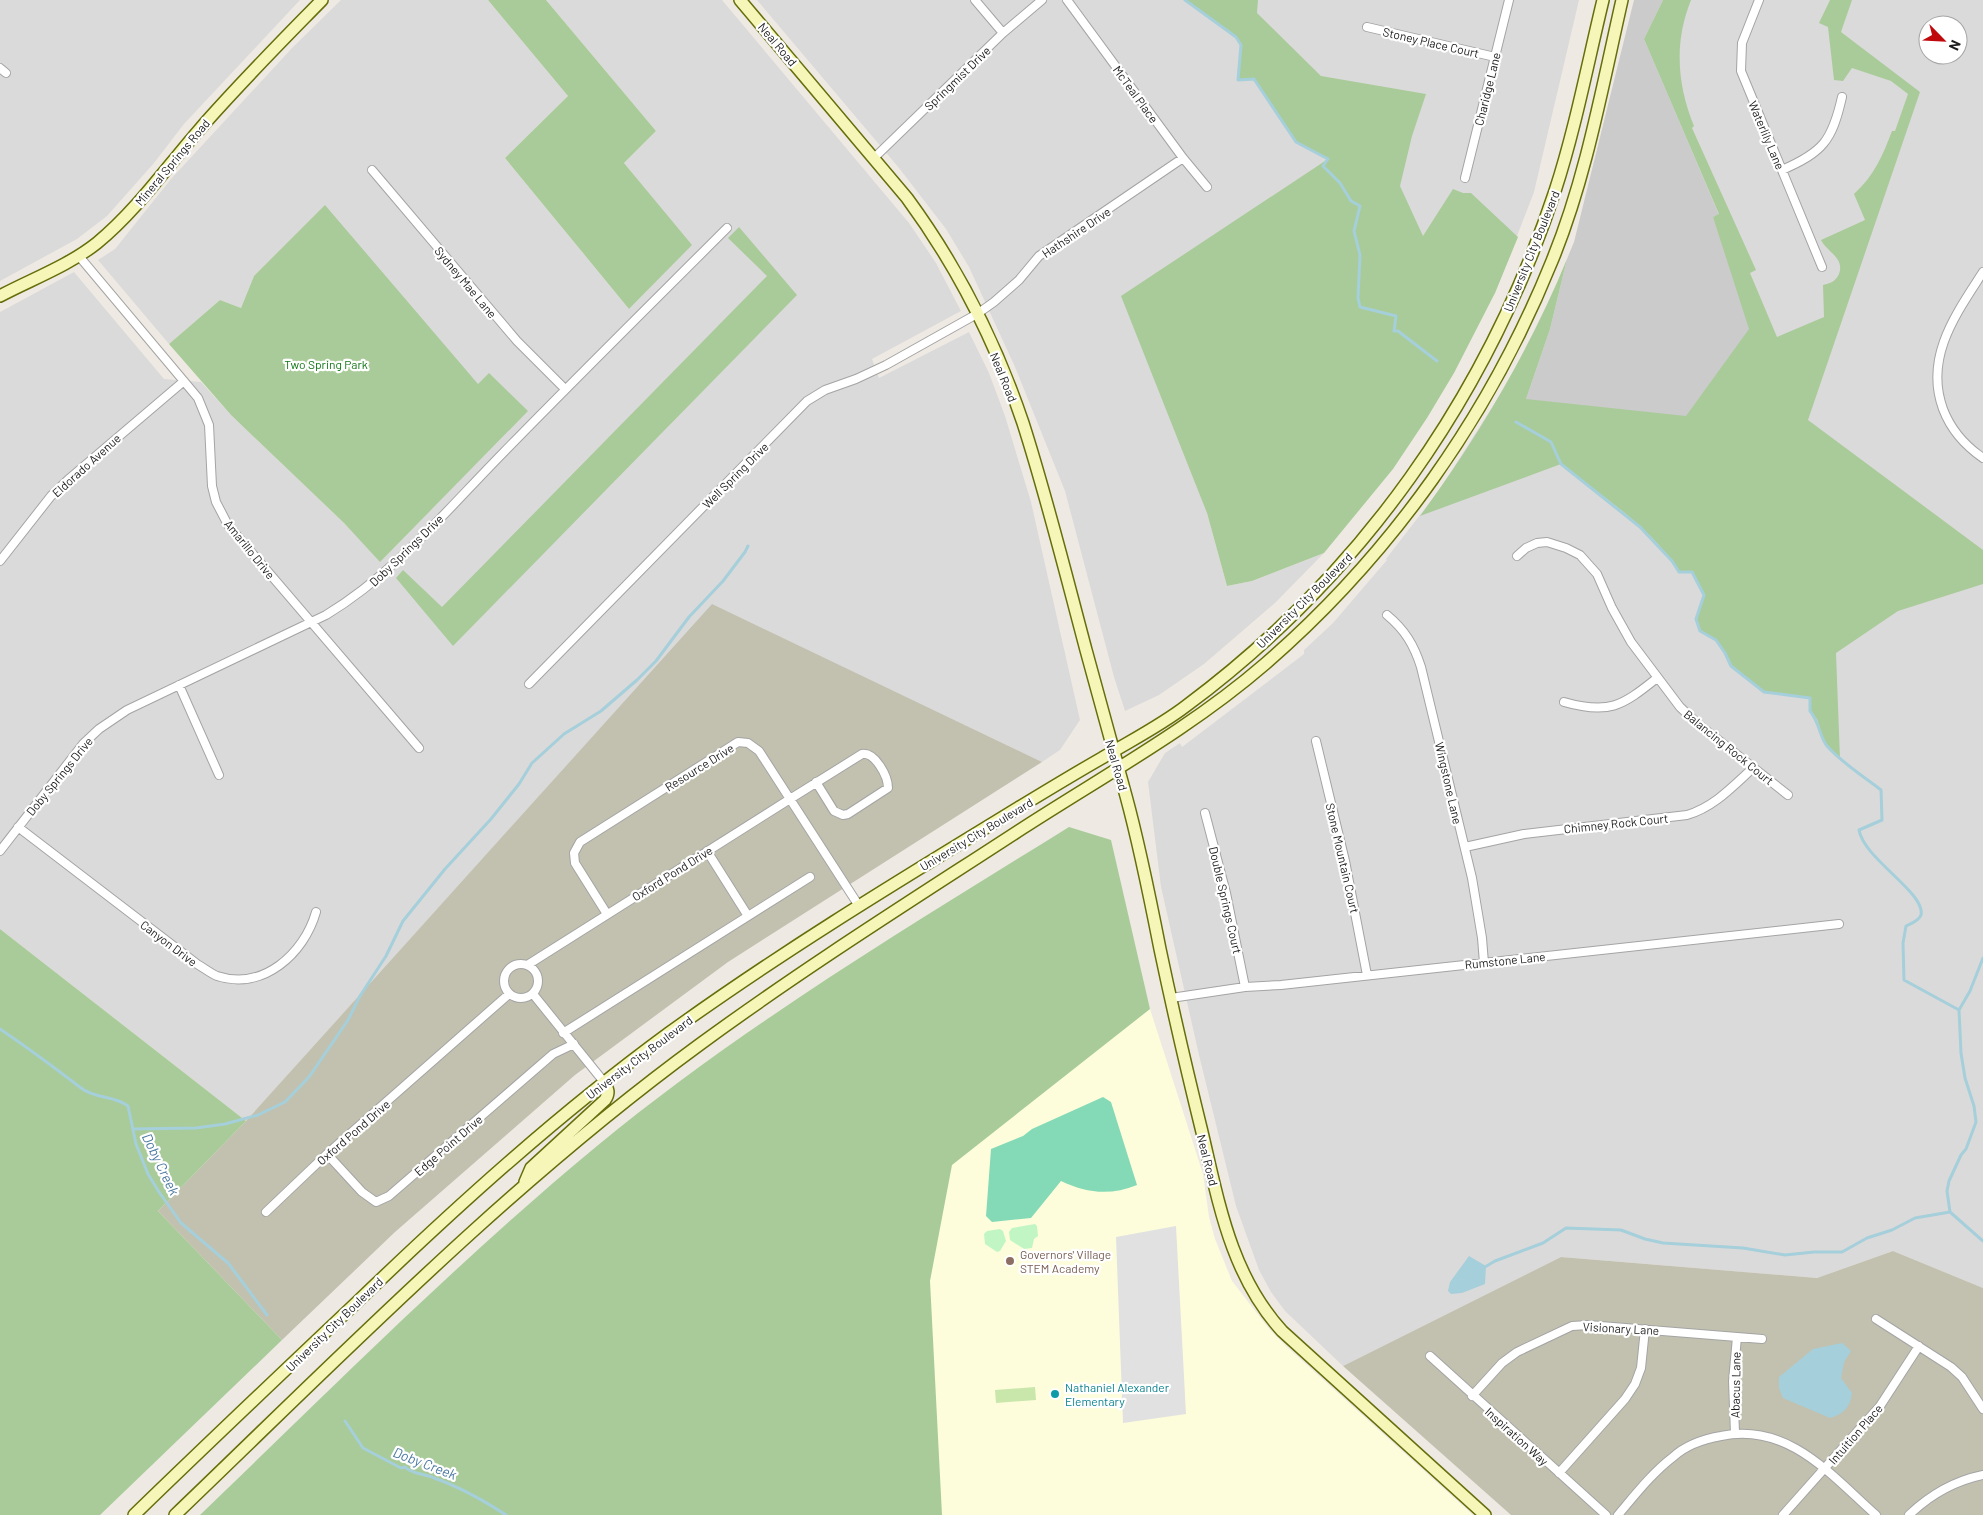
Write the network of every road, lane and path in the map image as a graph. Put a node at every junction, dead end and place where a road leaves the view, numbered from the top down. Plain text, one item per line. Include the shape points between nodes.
1 (322, 0) edge
2 (740, 0) edge
3 (975, 0) edge
4 (1042, 0) edge
5 (1067, 0) edge
6 (1509, 0) edge
7 (1603, 0) edge
8 (1622, 0) edge
9 (1757, 1) edge
10 (1367, 27) dead end
11 (1003, 32) junction
12 (1495, 57) junction
13 (1842, 97) dead end
14 (874, 158) junction
15 (1183, 158) junction
16 (372, 170) dead end
17 (1782, 170) junction
18 (1465, 178) dead end
19 (1207, 187) dead end
20 (727, 228) dead end
21 (78, 255) junction
22 (1822, 267) dead end
23 (1983, 272) edge
24 (0, 296) edge
25 (976, 314) junction
26 (184, 381) junction
27 (565, 389) junction
28 (1983, 458) edge
29 (1518, 556) dead end
30 (0, 561) edge
31 (1387, 615) dead end
32 (311, 622) junction
33 (1657, 678) junction
34 (529, 684) dead end
35 (179, 686) junction
36 (1564, 702) dead end
37 (1316, 741) dead end
38 (419, 748) dead end
39 (1113, 751) junction
40 (1753, 768) junction
41 (1118, 769) junction
42 (220, 775) dead end
43 (816, 782) junction
44 (1788, 796) dead end
45 (790, 799) junction
46 (1205, 813) dead end
47 (18, 828) junction
48 (1465, 848) junction
49 (0, 851) edge
50 (707, 851) junction
51 (810, 877) dead end
52 (859, 906) junction
53 (316, 912) dead end
54 (607, 914) junction
55 (748, 916) junction
56 (1839, 924) dead end
57 (1484, 962) junction
58 (528, 964) junction
59 (1367, 975) junction
60 (1244, 987) junction
61 (510, 994) junction
62 (533, 994) junction
63 (1171, 998) junction
64 (563, 1033) junction
65 (574, 1044) junction
66 (604, 1082) junction
67 (327, 1154) junction
68 (524, 1184) junction
69 (266, 1212) dead end
70 (1876, 1320) dead end
71 (1645, 1329) junction
72 (1737, 1337) junction
73 (1762, 1339) dead end
74 (1919, 1346) junction
75 (1430, 1356) dead end
76 (1472, 1396) junction
77 (1983, 1409) edge
78 (1735, 1433) junction
79 (1824, 1468) junction
80 (1559, 1473) junction
81 (1983, 1475) edge
82 (134, 1515) edge
83 (174, 1515) edge
84 (1485, 1515) edge
85 (1606, 1515) edge
86 (1618, 1515) edge
87 (1783, 1515) edge
88 (1876, 1515) edge
89 (1909, 1515) edge

1 - 21 main road, Mineral Springs Road via 222,103 124,218
2 - 14 main road, Neal Road
3 - 11 street
4 - 11 street, Springmist Drive
5 - 15 street, McTeal Place
6 - 12 street, Charidge Lane
7 - 39 main road, University City Boulevard via 1558,183 1528,266 1480,368 1431,449 1378,522 1286,621 1181,710
8 - 41 main road, University City Boulevard via 1577,192 1554,256 1503,366 1447,459 1370,558 1293,639 1210,708
9 - 17 street, Waterlily Lane via 1742,43 1740,71
10 - 12 street, Stoney Place Court
11 - 14 street, Springmist Drive
12 - 18 street, Charidge Lane
13 - 17 street via 1837,121 1822,146 1814,154
14 - 25 main road, Neal Road via 937,239
15 - 19 street, McTeal Place
15 - 25 street, Hathshire Drive via 1039,256 1019,280
16 - 27 street, Sydney Mae Lane via 517,341
17 - 22 street, Waterlily Lane
20 - 27 street, Doby Springs Drive
21 - 24 main road, Mineral Springs Road
21 - 26 street, Amarillo Drive
23 - 28 street via 1945,339 1938,358 1936,379 1940,401 1952,427 1961,441
25 - 34 street, Well Spring Drive via 886,364 807,401
25 - 39 main road, Neal Road via 1023,422
26 - 30 street, Eldorado Avenue via 51,496
26 - 32 street, Amarillo Drive via 198,398 209,425 210,477 219,510
27 - 32 street, Doby Springs Drive via 389,569 348,601
29 - 33 street, Balancing Rock Court via 1526,548 1546,542 1580,556 1597,574 1620,625
31 - 48 street, Wingstone Lane via 1406,632 1416,650
32 - 35 street, Doby Springs Drive
32 - 38 street, Amarillo Drive
33 - 36 street via 1631,699 1607,708 1596,709
33 - 40 street, Balancing Rock Court via 1689,716
35 - 42 street
35 - 47 street, Doby Springs Drive via 127,710 99,729 77,750
37 - 59 street, Stone Mountain Court via 1345,862
39 - 41 main road, Neal Road
39 - 52 main road, University City Boulevard
40 - 44 street, Balancing Rock Court
40 - 48 street, Chimney Rock Court via 1719,799 1701,811 1687,815 1524,834
41 - 63 main road, Neal Road via 1142,860
41 - 68 main road, University City Boulevard via 1021,829 755,1005 676,1062
43 - 43 street, Oxford Pond Drive via 834,810 843,816 888,788 888,781 873,756 867,753
43 - 45 street, Oxford Pond Drive
45 - 50 street, Oxford Pond Drive
45 - 52 street, Resource Drive
45 - 54 street, Resource Drive via 759,751 748,742 738,742 724,750 580,842 574,853 575,863
46 - 60 street, Double Springs Court via 1226,892
47 - 49 street, Doby Springs Drive
47 - 53 street, Canyon Drive via 197,964 220,976 254,978 272,971 306,937
48 - 57 street, Wingstone Lane via 1477,904
50 - 54 street, Oxford Pond Drive
50 - 55 street
51 - 55 street
52 - 66 main road, University City Boulevard via 721,997
54 - 58 street, Oxford Pond Drive
55 - 64 street
56 - 57 street, Rumstone Lane
57 - 59 street, Rumstone Lane
58 - 61 street, Oxford Pond Drive via 514,964 505,972 504,984
58 - 62 street via 537,972 539,981
59 - 60 street, Rumstone Lane
60 - 63 street, Rumstone Lane
61 - 62 street via 520,998
61 - 67 street, Oxford Pond Drive
62 - 64 street
63 - 84 main road, Neal Road via 1224,1221 1238,1263 1255,1296 1273,1321 1301,1349
64 - 65 street
65 - 66 street
65 - 67 street, Edge Point Drive via 553,1054 389,1196 376,1202 362,1192
66 - 68 main road via 608,1089 607,1097 530,1168
66 - 82 main road, University City Boulevard via 448,1216
67 - 69 street, Oxford Pond Drive
68 - 83 main road, University City Boulevard
70 - 74 street
71 - 72 street, Visionary Lane
71 - 76 street, Visionary Lane via 1572,1326 1517,1352 1502,1363
71 - 80 street via 1641,1368 1635,1384
72 - 73 street, Visionary Lane
72 - 78 street, Abacus Lane via 1733,1381
74 - 77 street via 1962,1377
74 - 79 street, Intuition Place via 1880,1406
75 - 76 street, Inspiration Way
76 - 80 street, Inspiration Way
78 - 79 street via 1756,1433 1786,1442
78 - 86 street via 1703,1439 1674,1455
79 - 87 street, Intuition Place
79 - 88 street
80 - 85 street, Inspiration Way
81 - 89 street via 1949,1486 1928,1498

